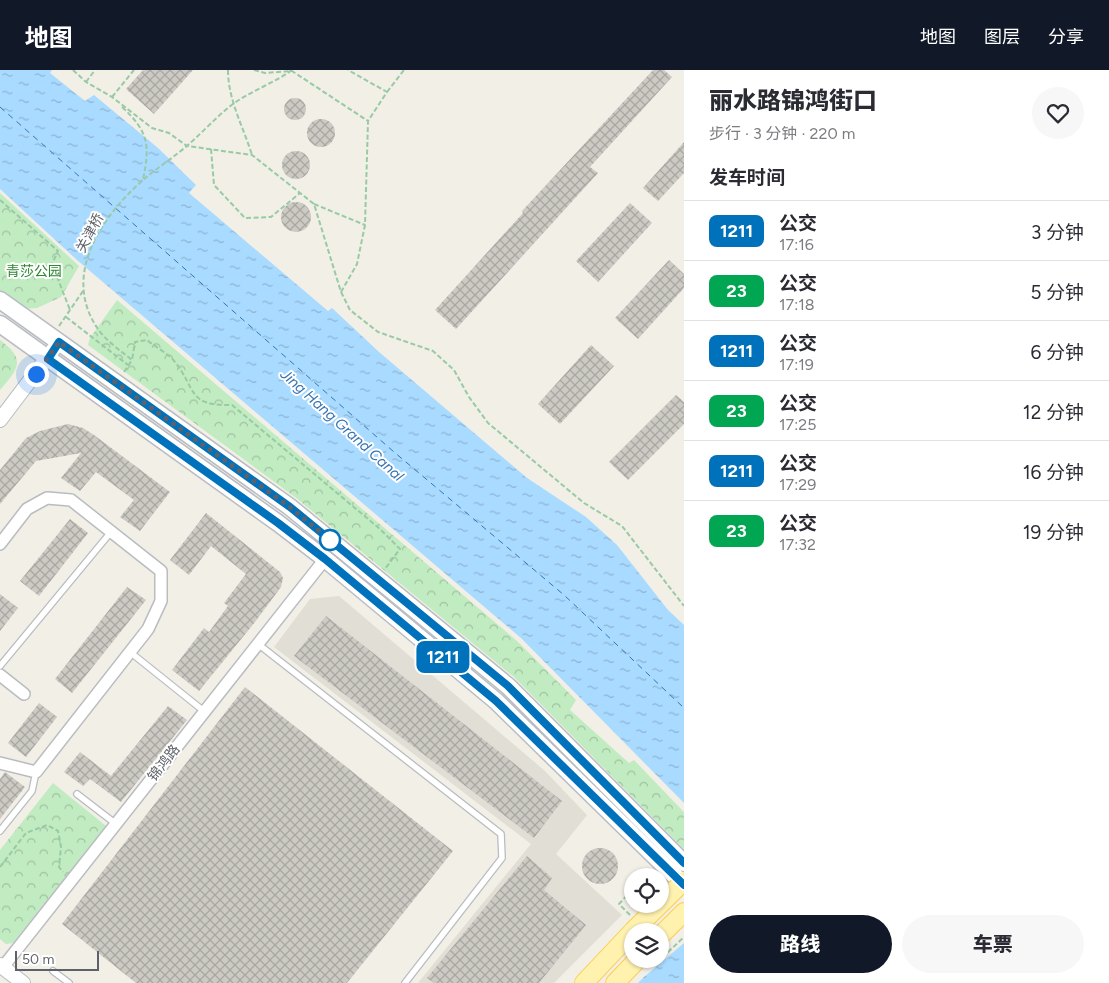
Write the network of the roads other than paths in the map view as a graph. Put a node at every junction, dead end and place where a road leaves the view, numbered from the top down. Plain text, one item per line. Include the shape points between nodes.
1 (0, 300) edge
2 (0, 324) edge
3 (58, 336) junction
4 (48, 359) junction
5 (0, 420) edge
6 (112, 532) junction
7 (0, 544) edge
8 (325, 559) junction
9 (258, 644) junction
10 (130, 652) junction
11 (0, 666) edge
12 (0, 675) edge
13 (24, 694) dead end
14 (205, 712) junction
15 (0, 763) edge
16 (36, 772) junction
17 (77, 794) dead end
18 (116, 824) junction
19 (0, 831) edge
20 (684, 864) edge
21 (684, 881) edge
22 (684, 885) edge
23 (684, 912) edge
24 (641, 923) edge
25 (669, 927) edge
26 (624, 941) edge
27 (2, 966) edge
28 (629, 968) edge
29 (53, 971) dead end
30 (23, 983) edge
31 (69, 983) edge
32 (405, 983) edge
33 (584, 983) edge
34 (615, 983) edge

1 - 3 main road
2 - 4 main road
3 - 4 street
3 - 20 main road via 290,507 508,686
4 - 5 street
4 - 8 main road
6 - 7 street via 71,500 47,498 27,509
6 - 10 street via 161,572 161,601 148,628
6 - 11 lane
8 - 9 street, 锦鸿路
8 - 22 main road via 496,701
9 - 14 street, 锦鸿路
9 - 32 lane via 501,834 502,858
10 - 14 lane
10 - 16 street
12 - 13 street
14 - 18 street, 锦鸿路
15 - 16 street
16 - 19 lane via 32,791
17 - 18 lane
18 - 27 street, 锦鸿路
21 - 24 main road, bridge
23 - 25 main road
26 - 33 main road
27 - 30 street
28 - 34 main road
29 - 31 lane

